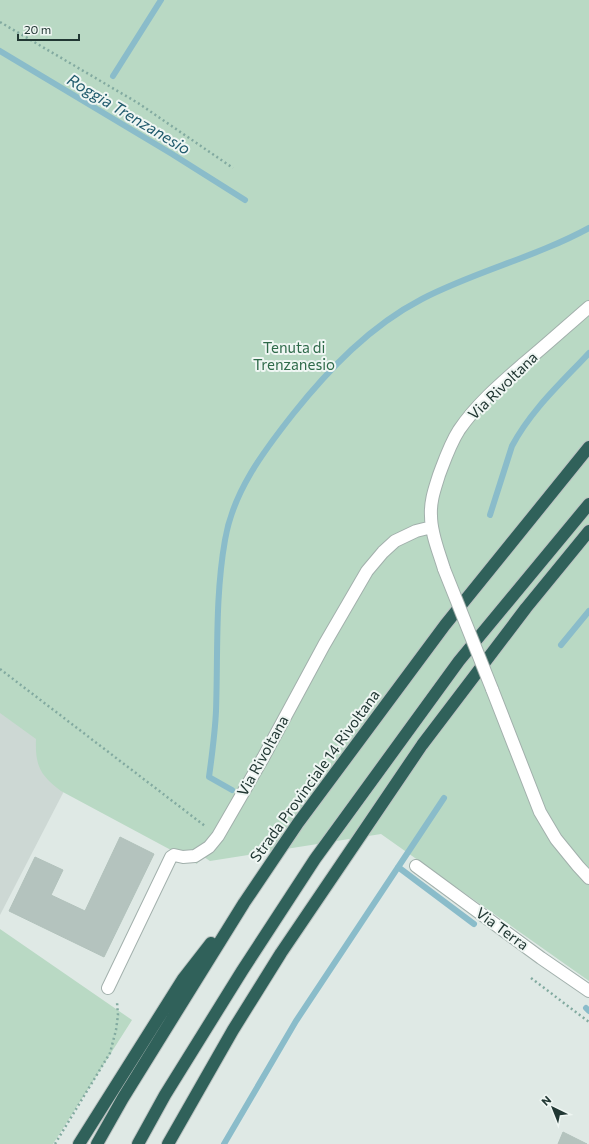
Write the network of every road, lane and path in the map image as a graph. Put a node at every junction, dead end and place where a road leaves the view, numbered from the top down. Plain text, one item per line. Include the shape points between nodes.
1 (0, 22) edge
2 (232, 168) dead end
3 (589, 307) edge
4 (589, 447) edge
5 (589, 504) edge
6 (432, 527) junction
7 (589, 531) edge
8 (0, 669) edge
9 (218, 836) junction
10 (416, 866) dead end
11 (589, 878) edge
12 (244, 903) junction
13 (531, 978) dead end
14 (108, 988) joint
15 (589, 991) edge
16 (589, 1022) edge
17 (55, 1144) edge
18 (79, 1144) edge
19 (96, 1144) edge
20 (138, 1144) edge
21 (168, 1144) edge

1 - 2 path via 138,103
3 - 6 street, Via Rivoltana via 499,385 460,429 448,451 433,492
4 - 12 highway, Strada Provinciale 14 Rivoltana via 440,631 298,823
5 - 20 highway via 459,661 315,859 242,971 165,1095
6 - 9 street, Via Rivoltana via 395,541 367,571
6 - 11 street, Via Rivoltana, bridge via 444,569 540,812 559,843
7 - 21 highway via 526,608 422,745 282,953 233,1030
8 - 9 path
9 - 14 street, Via Rivoltana via 209,847 195,856 172,856
10 - 15 street, Via Terra
12 - 18 highway via 183,979
12 - 19 highway, Strada Provinciale 14 Rivoltana
13 - 16 path
14 - 17 path via 117,1002 118,1015 110,1053

